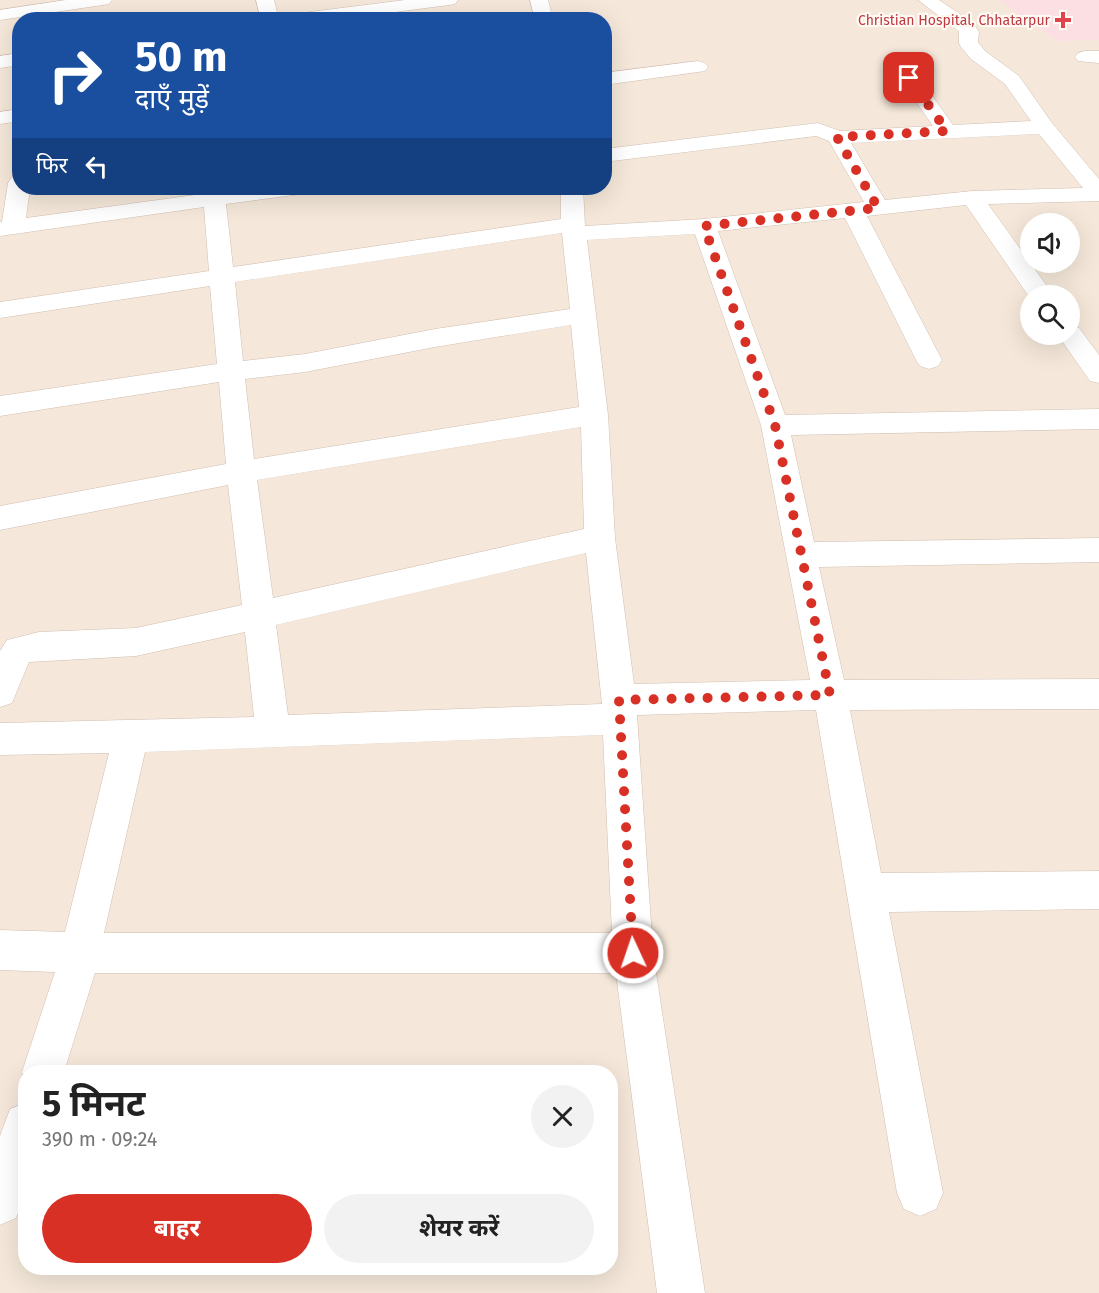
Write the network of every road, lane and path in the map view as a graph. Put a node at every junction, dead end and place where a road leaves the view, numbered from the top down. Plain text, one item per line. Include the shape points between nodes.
1 (103, 0) edge
2 (449, 0) edge
3 (927, 0) edge
4 (21, 12) edge
5 (412, 12) edge
6 (897, 60) dead end
7 (698, 67) dead end
8 (612, 78) edge
9 (1045, 127) junction
10 (947, 131) junction
11 (837, 137) junction
12 (612, 155) edge
13 (1099, 194) edge
14 (16, 195) edge
15 (207, 195) edge
16 (213, 195) edge
17 (572, 195) edge
18 (972, 198) junction
19 (878, 208) junction
20 (853, 210) junction
21 (704, 226) junction
22 (6, 228) edge
23 (573, 229) junction
24 (221, 277) junction
25 (1034, 285) edge
26 (0, 310) edge
27 (583, 315) junction
28 (1078, 345) edge
29 (929, 360) dead end
30 (231, 371) junction
31 (1099, 375) edge
32 (0, 406) edge
33 (594, 415) junction
34 (1099, 419) edge
35 (775, 425) junction
36 (241, 472) junction
37 (0, 519) edge
38 (600, 538) junction
39 (1099, 550) edge
40 (801, 555) junction
41 (259, 615) junction
42 (0, 692) edge
43 (1099, 694) edge
44 (830, 695) junction
45 (619, 710) junction
46 (273, 731) junction
47 (130, 737) junction
48 (0, 739) edge
49 (1099, 890) edge
50 (864, 893) junction
51 (0, 950) edge
52 (79, 953) junction
53 (633, 953) junction
54 (45, 1065) edge
55 (18, 1149) edge
56 (920, 1192) dead end
57 (0, 1202) edge
58 (681, 1293) edge

1 - 4 street
2 - 5 street
3 - 9 street via 966,27 970,32 968,44 1012,80
6 - 10 street
7 - 8 street
9 - 10 street
9 - 13 street
10 - 11 street
11 - 12 street via 818,129
11 - 19 street
13 - 18 street
14 - 22 street
15 - 22 street
16 - 24 street
17 - 23 street
18 - 19 street
18 - 25 street
19 - 20 street
20 - 21 street
20 - 29 street
21 - 23 street
21 - 35 street
23 - 24 street
23 - 27 street
24 - 26 street
24 - 30 street
27 - 30 street via 305,363
27 - 33 street
28 - 31 street
30 - 32 street
30 - 36 street
33 - 36 street
33 - 38 street
34 - 35 street
35 - 40 street
36 - 37 street
36 - 41 street
38 - 41 street
38 - 45 street
39 - 40 street
40 - 44 street
41 - 42 street via 136,642 19,650
41 - 46 street
43 - 44 street
44 - 45 street
44 - 50 street
45 - 46 street
45 - 53 street
46 - 47 street
47 - 48 street
47 - 52 street
49 - 50 street
50 - 56 street
51 - 52 street
52 - 53 street
52 - 54 street
53 - 58 street
55 - 57 street

